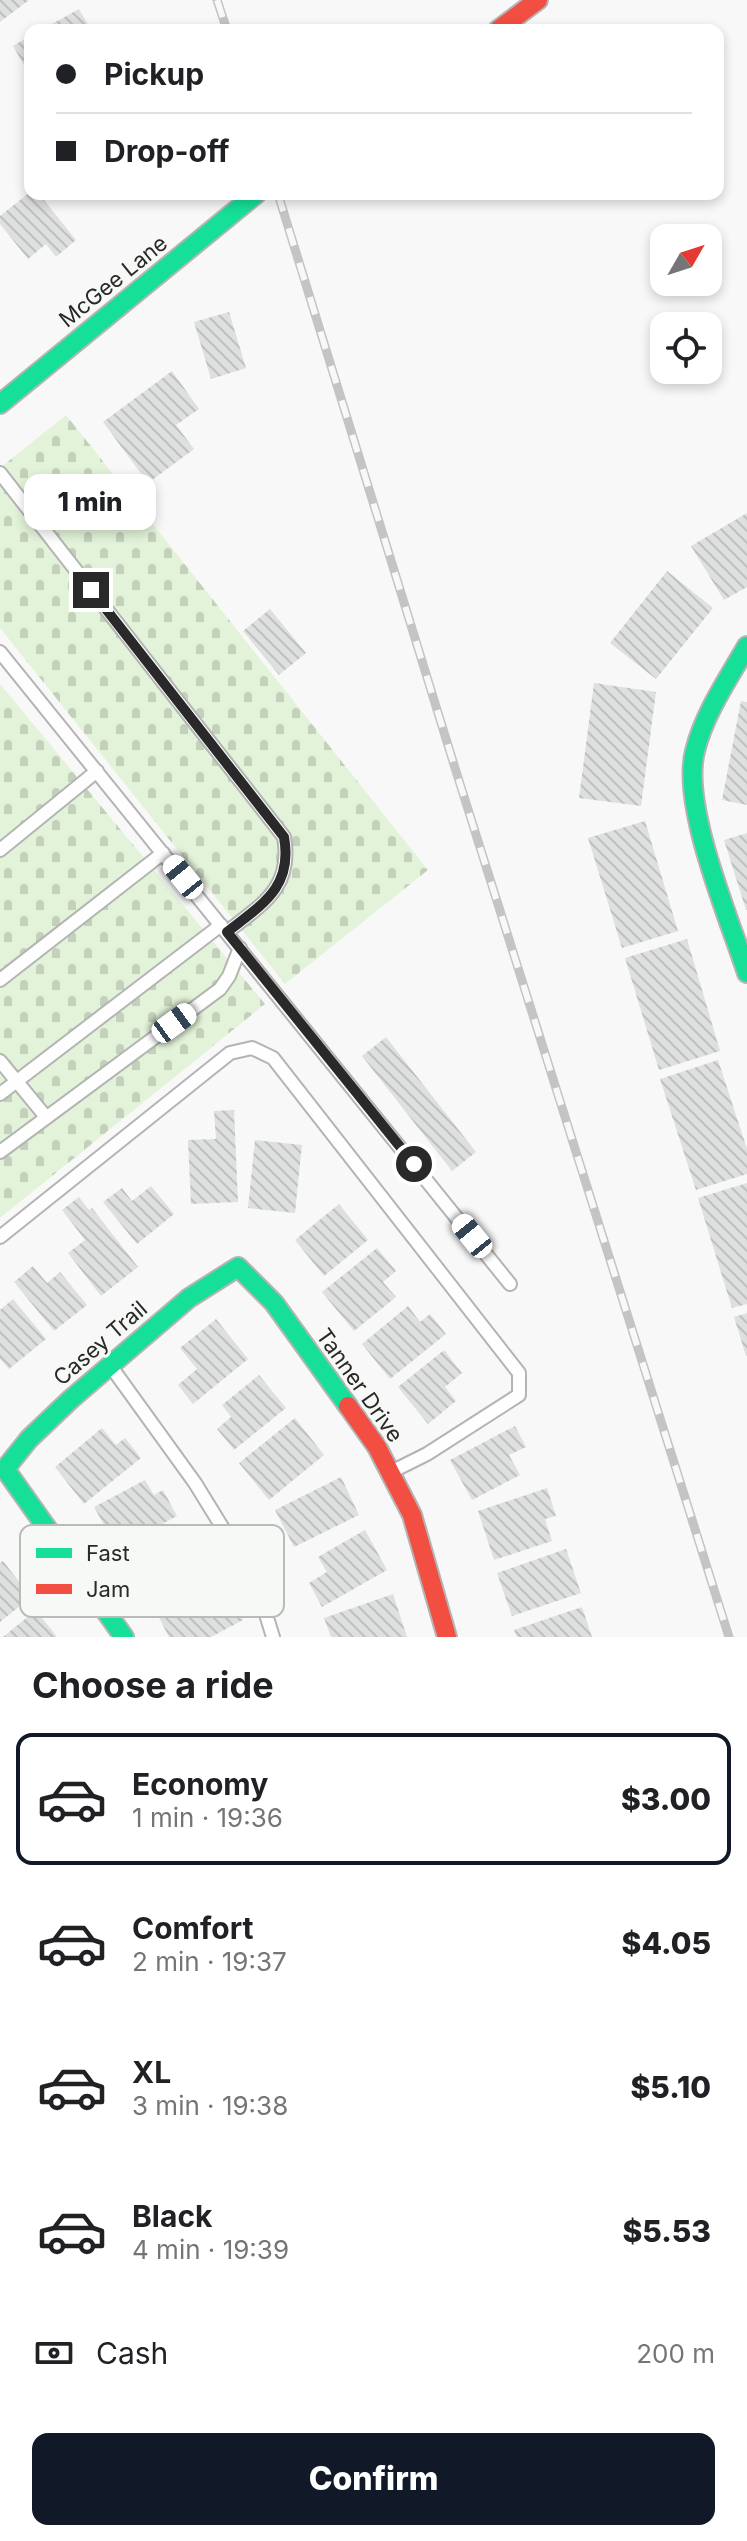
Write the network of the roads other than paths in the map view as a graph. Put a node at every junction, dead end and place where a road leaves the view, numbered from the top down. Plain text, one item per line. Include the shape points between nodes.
1 (538, 0) edge
2 (506, 24) edge
3 (249, 200) edge
4 (0, 404) edge
5 (0, 473) edge
6 (747, 646) edge
7 (0, 652) edge
8 (97, 771) junction
9 (0, 850) edge
10 (163, 853) junction
11 (224, 929) junction
12 (240, 948) junction
13 (747, 973) edge
14 (0, 980) edge
15 (0, 1061) edge
16 (16, 1081) junction
17 (0, 1094) edge
18 (46, 1117) junction
19 (0, 1152) edge
20 (0, 1237) edge
21 (238, 1267) joint
22 (510, 1284) dead end
23 (110, 1366) junction
24 (390, 1472) junction
25 (46, 1525) edge
26 (221, 1525) edge
27 (113, 1617) edge
28 (267, 1617) edge
29 (124, 1637) edge
30 (273, 1637) edge
31 (447, 1637) edge

1 - 2 street
3 - 4 street, McGee Lane
5 - 11 lane via 284,837 288,861 282,880 256,909
6 - 13 street via 715,701 694,753 695,810
7 - 8 lane
8 - 9 lane
8 - 10 lane
10 - 11 lane
10 - 14 lane
11 - 12 lane
11 - 16 lane
12 - 18 lane via 220,989
12 - 22 lane
15 - 16 lane
16 - 17 lane
16 - 18 lane
18 - 19 lane
20 - 24 lane via 230,1053 252,1048 273,1058 519,1373 519,1395
21 - 23 street, Casey Trail via 203,1285
21 - 24 street, Tanner Drive via 274,1303
23 - 25 street, Casey Trail via 27,1437 5,1469
23 - 26 lane
24 - 31 street, Tanner Drive via 412,1515
27 - 29 street, Casey Trail
28 - 30 lane

